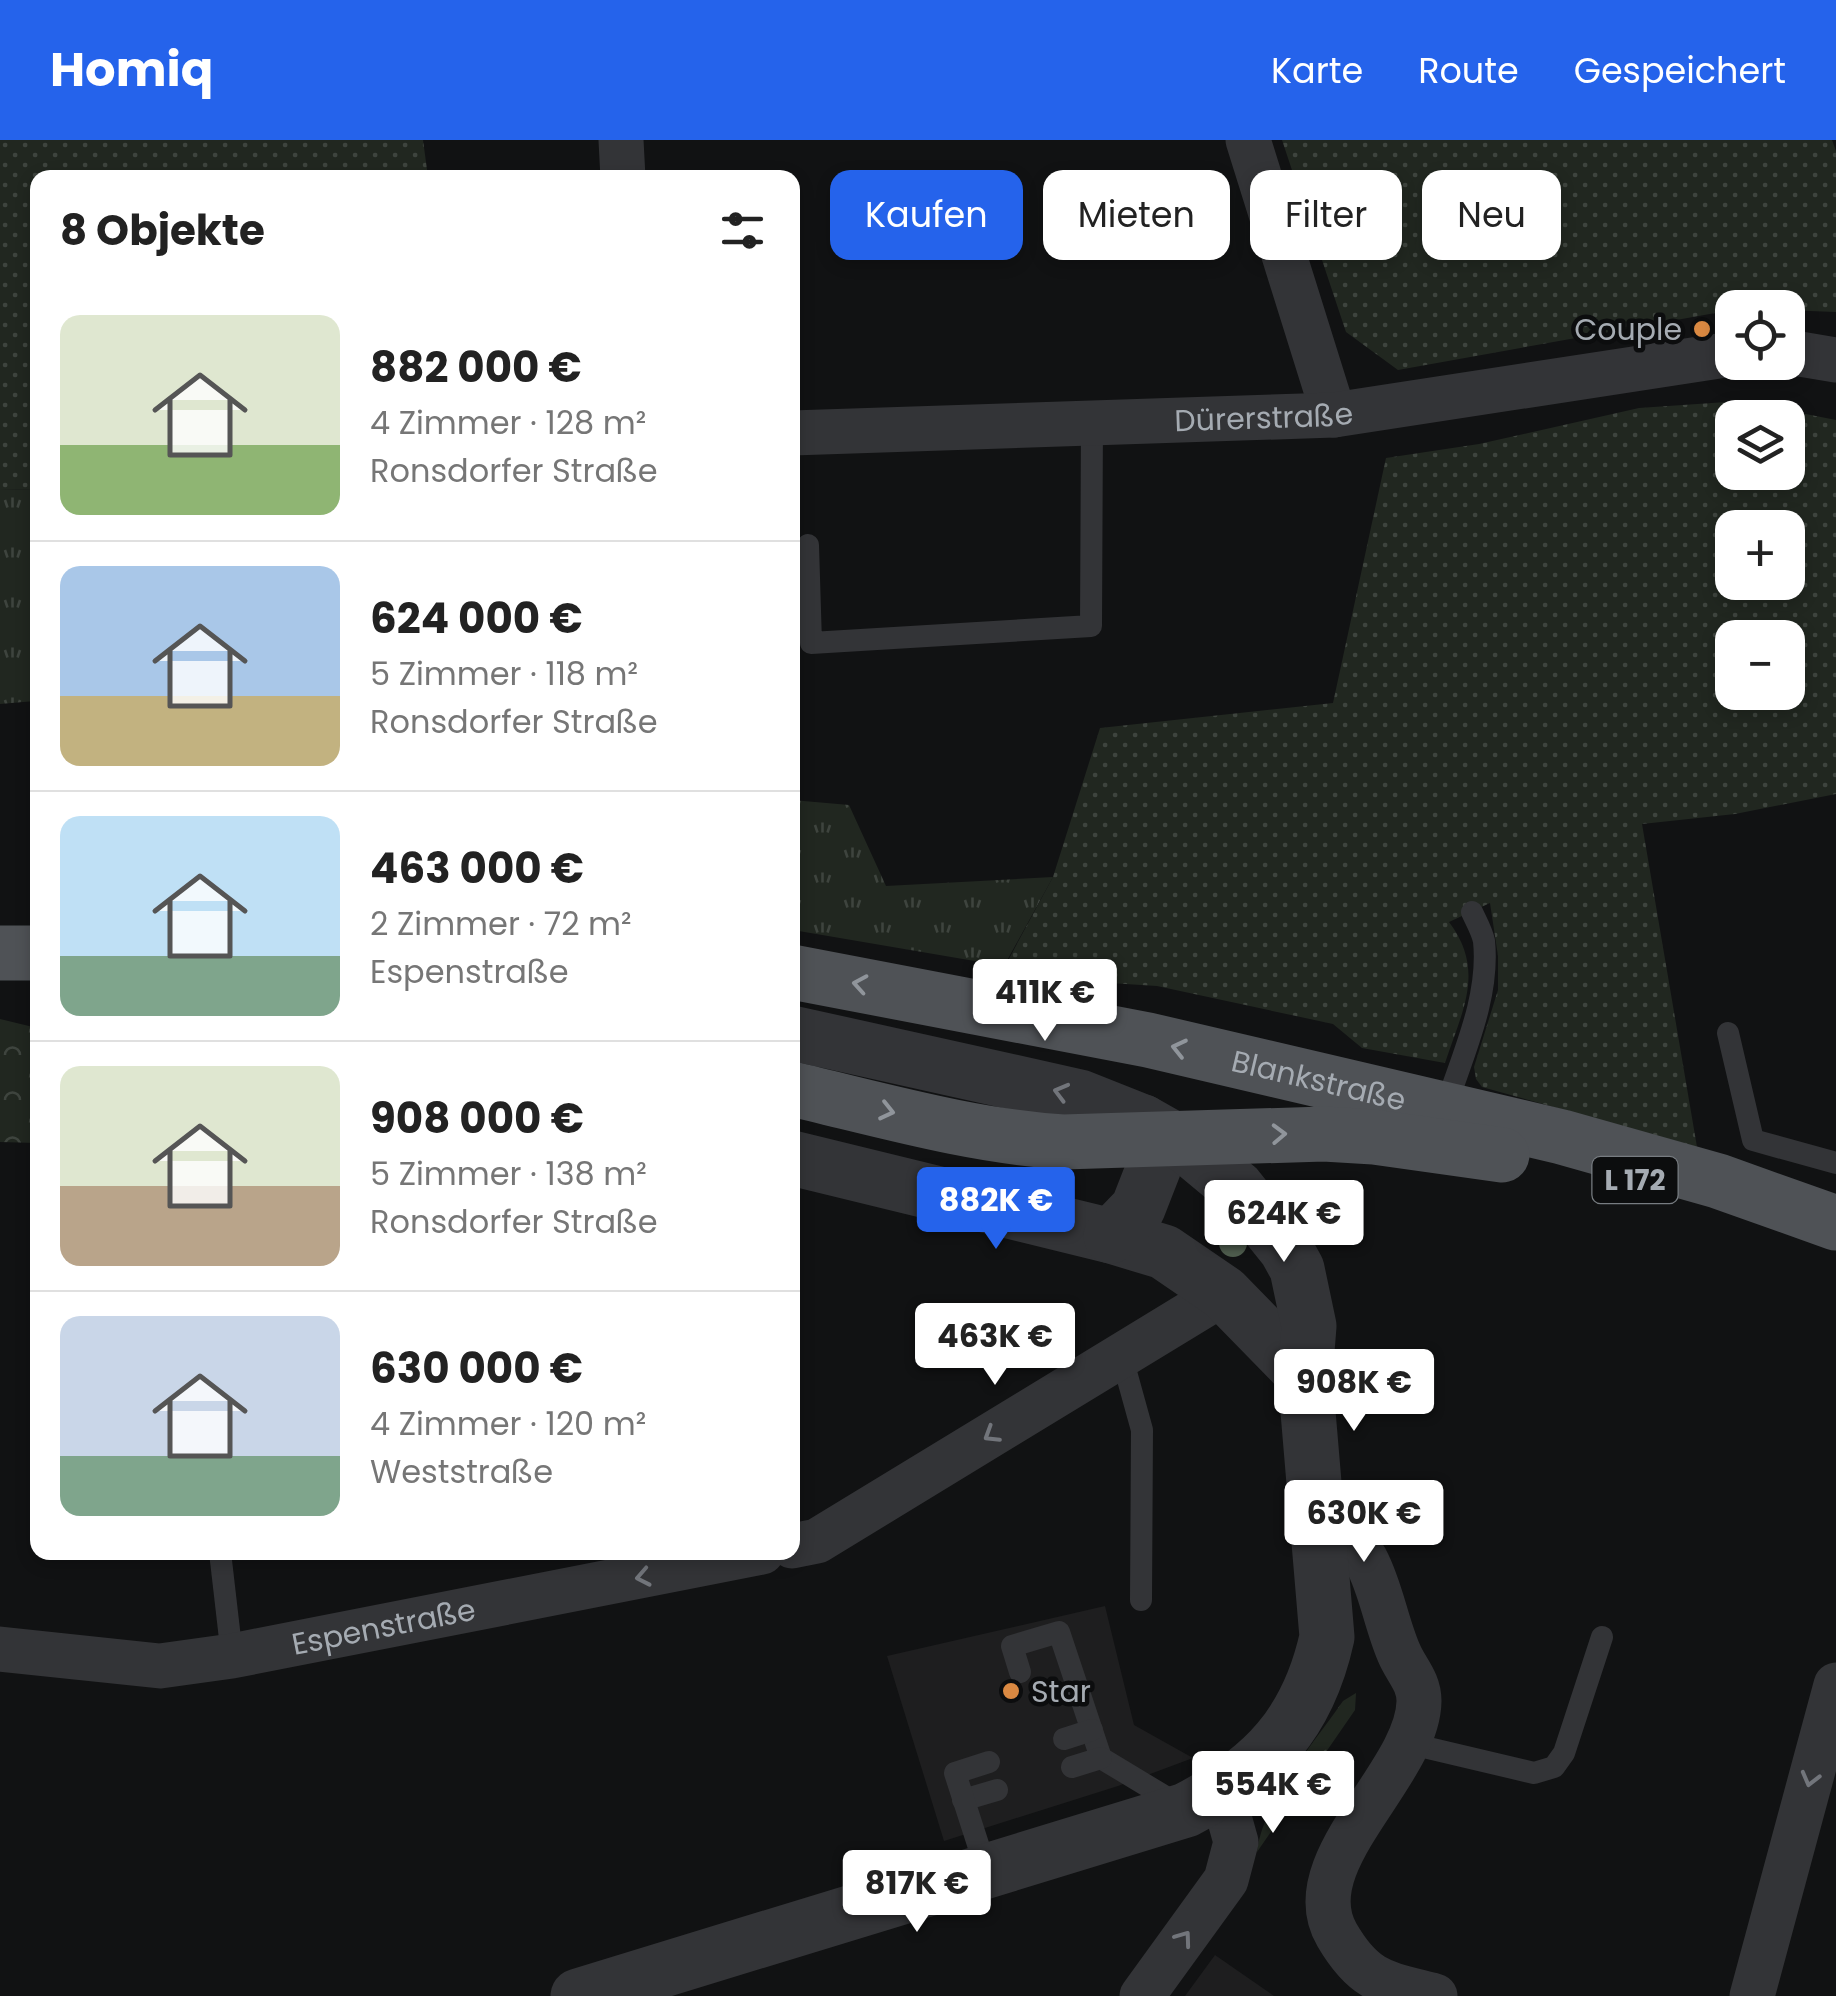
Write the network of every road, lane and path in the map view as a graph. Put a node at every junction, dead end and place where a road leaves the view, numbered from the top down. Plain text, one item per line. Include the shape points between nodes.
1 (621, 140) edge
2 (1248, 140) edge
3 (623, 170) edge
4 (1805, 355) edge
5 (1715, 357) edge
6 (1836, 360) edge
7 (1334, 415) junction
8 (1092, 420) junction
9 (800, 433) edge
10 (808, 545) dead end
11 (1472, 912) dead end
12 (800, 974) edge
13 (1728, 1033) dead end
14 (800, 1034) edge
15 (800, 1091) edge
16 (1143, 1122) junction
17 (1437, 1127) junction
18 (800, 1160) edge
19 (1836, 1163) edge
20 (1836, 1224) edge
21 (1836, 1232) edge
22 (1111, 1236) junction
23 (1224, 1293) junction
24 (1307, 1351) junction
25 (1121, 1354) junction
26 (1318, 1500) junction
27 (800, 1545) edge
28 (221, 1560) edge
29 (688, 1560) edge
30 (596, 1570) edge
31 (1141, 1600) dead end
32 (1328, 1636) junction
33 (1602, 1637) dead end
34 (0, 1649) edge
35 (232, 1656) junction
36 (1400, 1657) junction
37 (1020, 1672) dead end
38 (1836, 1685) edge
39 (1092, 1730) junction
40 (1064, 1739) dead end
41 (1407, 1742) junction
42 (1101, 1758) junction
43 (989, 1762) dead end
44 (1072, 1767) dead end
45 (997, 1790) dead end
46 (964, 1800) junction
47 (1204, 1801) junction
48 (986, 1869) junction
49 (578, 1996) edge
50 (1142, 1996) edge
51 (1435, 1996) edge
52 (1752, 1996) edge

1 - 3 street
2 - 7 street
4 - 6 street
5 - 7 street, Dürerstraße
7 - 8 street, Dürerstraße
8 - 9 street, Dürerstraße
8 - 10 lane via 1091,626 810,643
11 - 17 lane via 1484,937 1479,1005
17 -> 12 main road, Blankstraße / L 172 via 1128,1036
13 - 19 lane via 1753,1140
16 -> 14 street via 1048,1088
15 -> 17 main road, Blankstraße / L 172 via 984,1134 1064,1142
16 - 22 street via 1154,1167 1138,1208
16 - 24 street via 1189,1148 1236,1188 1286,1249 1297,1269
17 - 20 main road, Blankstraße / L 172 via 1562,1137
17 - 21 main road, Blankstraße / L 172
18 - 22 street
22 - 23 street via 1164,1252
23 - 24 street
23 - 25 street
24 - 26 street
25 -> 27 street via 817,1542
25 - 31 lane via 1142,1430
26 - 32 street
26 - 36 street via 1366,1560
28 - 35 lane
29 -> 30 street, Espenstraße
30 - 35 street, Espenstraße
32 - 36 street
32 - 47 street via 1318,1678 1261,1763
33 - 41 lane via 1554,1767 1534,1772
34 - 35 street, Espenstraße via 160,1666
36 - 41 street via 1419,1704
37 - 39 lane via 1012,1646 1059,1632
38 -> 52 street
39 - 40 lane
39 - 42 lane
41 - 51 street via 1333,1873 1326,1904 1351,1959 1376,1980
42 - 44 lane
42 - 47 lane
43 - 46 lane via 954,1773
45 - 46 lane
46 - 48 lane
47 - 48 street
50 -> 47 street via 1226,1880 1236,1842
48 - 49 street

